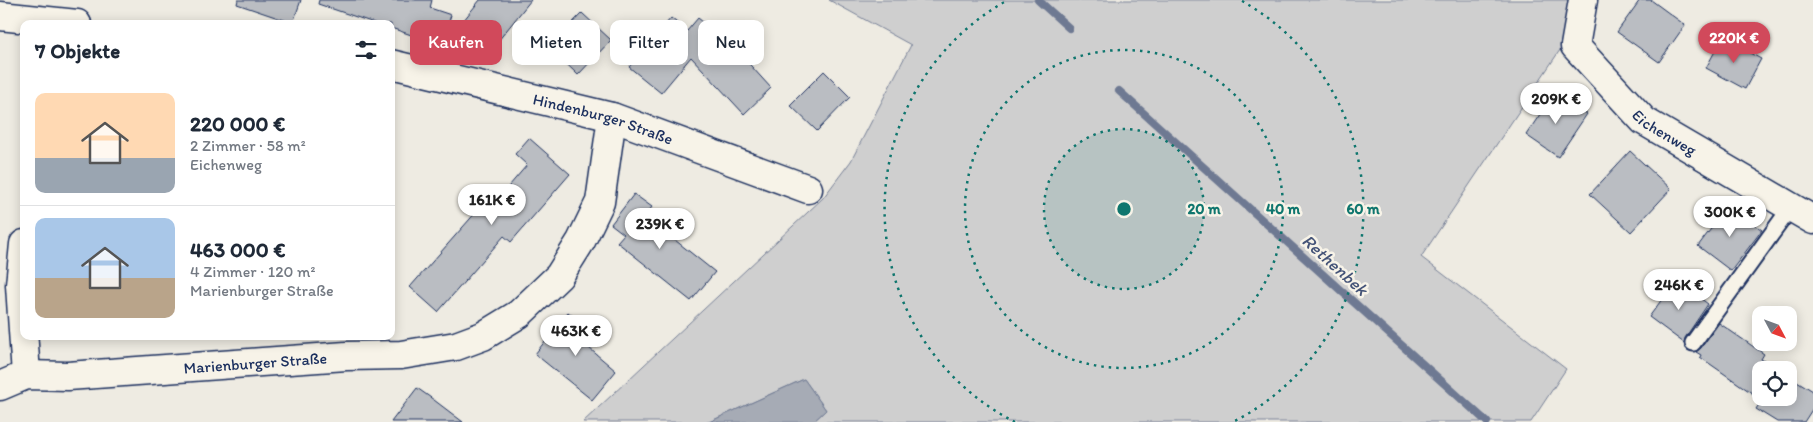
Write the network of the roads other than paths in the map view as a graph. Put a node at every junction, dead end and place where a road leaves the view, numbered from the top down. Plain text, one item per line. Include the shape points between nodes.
1 (1583, 0) edge
2 (0, 16) edge
3 (38, 20) edge
4 (395, 65) edge
5 (612, 118) junction
6 (808, 189) dead end
7 (1802, 214) edge
8 (24, 340) edge
9 (1693, 343) dead end
10 (26, 375) junction
11 (0, 386) edge

1 - 7 street, Eichenweg via 1575,46 1644,121
2 - 3 street
4 - 5 street, Hindenburger Straße
5 - 6 street, Hindenburger Straße
5 - 10 street, Marienburger Straße via 600,202 581,241 558,276 520,314 483,336 456,346 401,355 68,376
7 - 9 lane
8 - 10 street
10 - 11 street, Marienburger Straße

